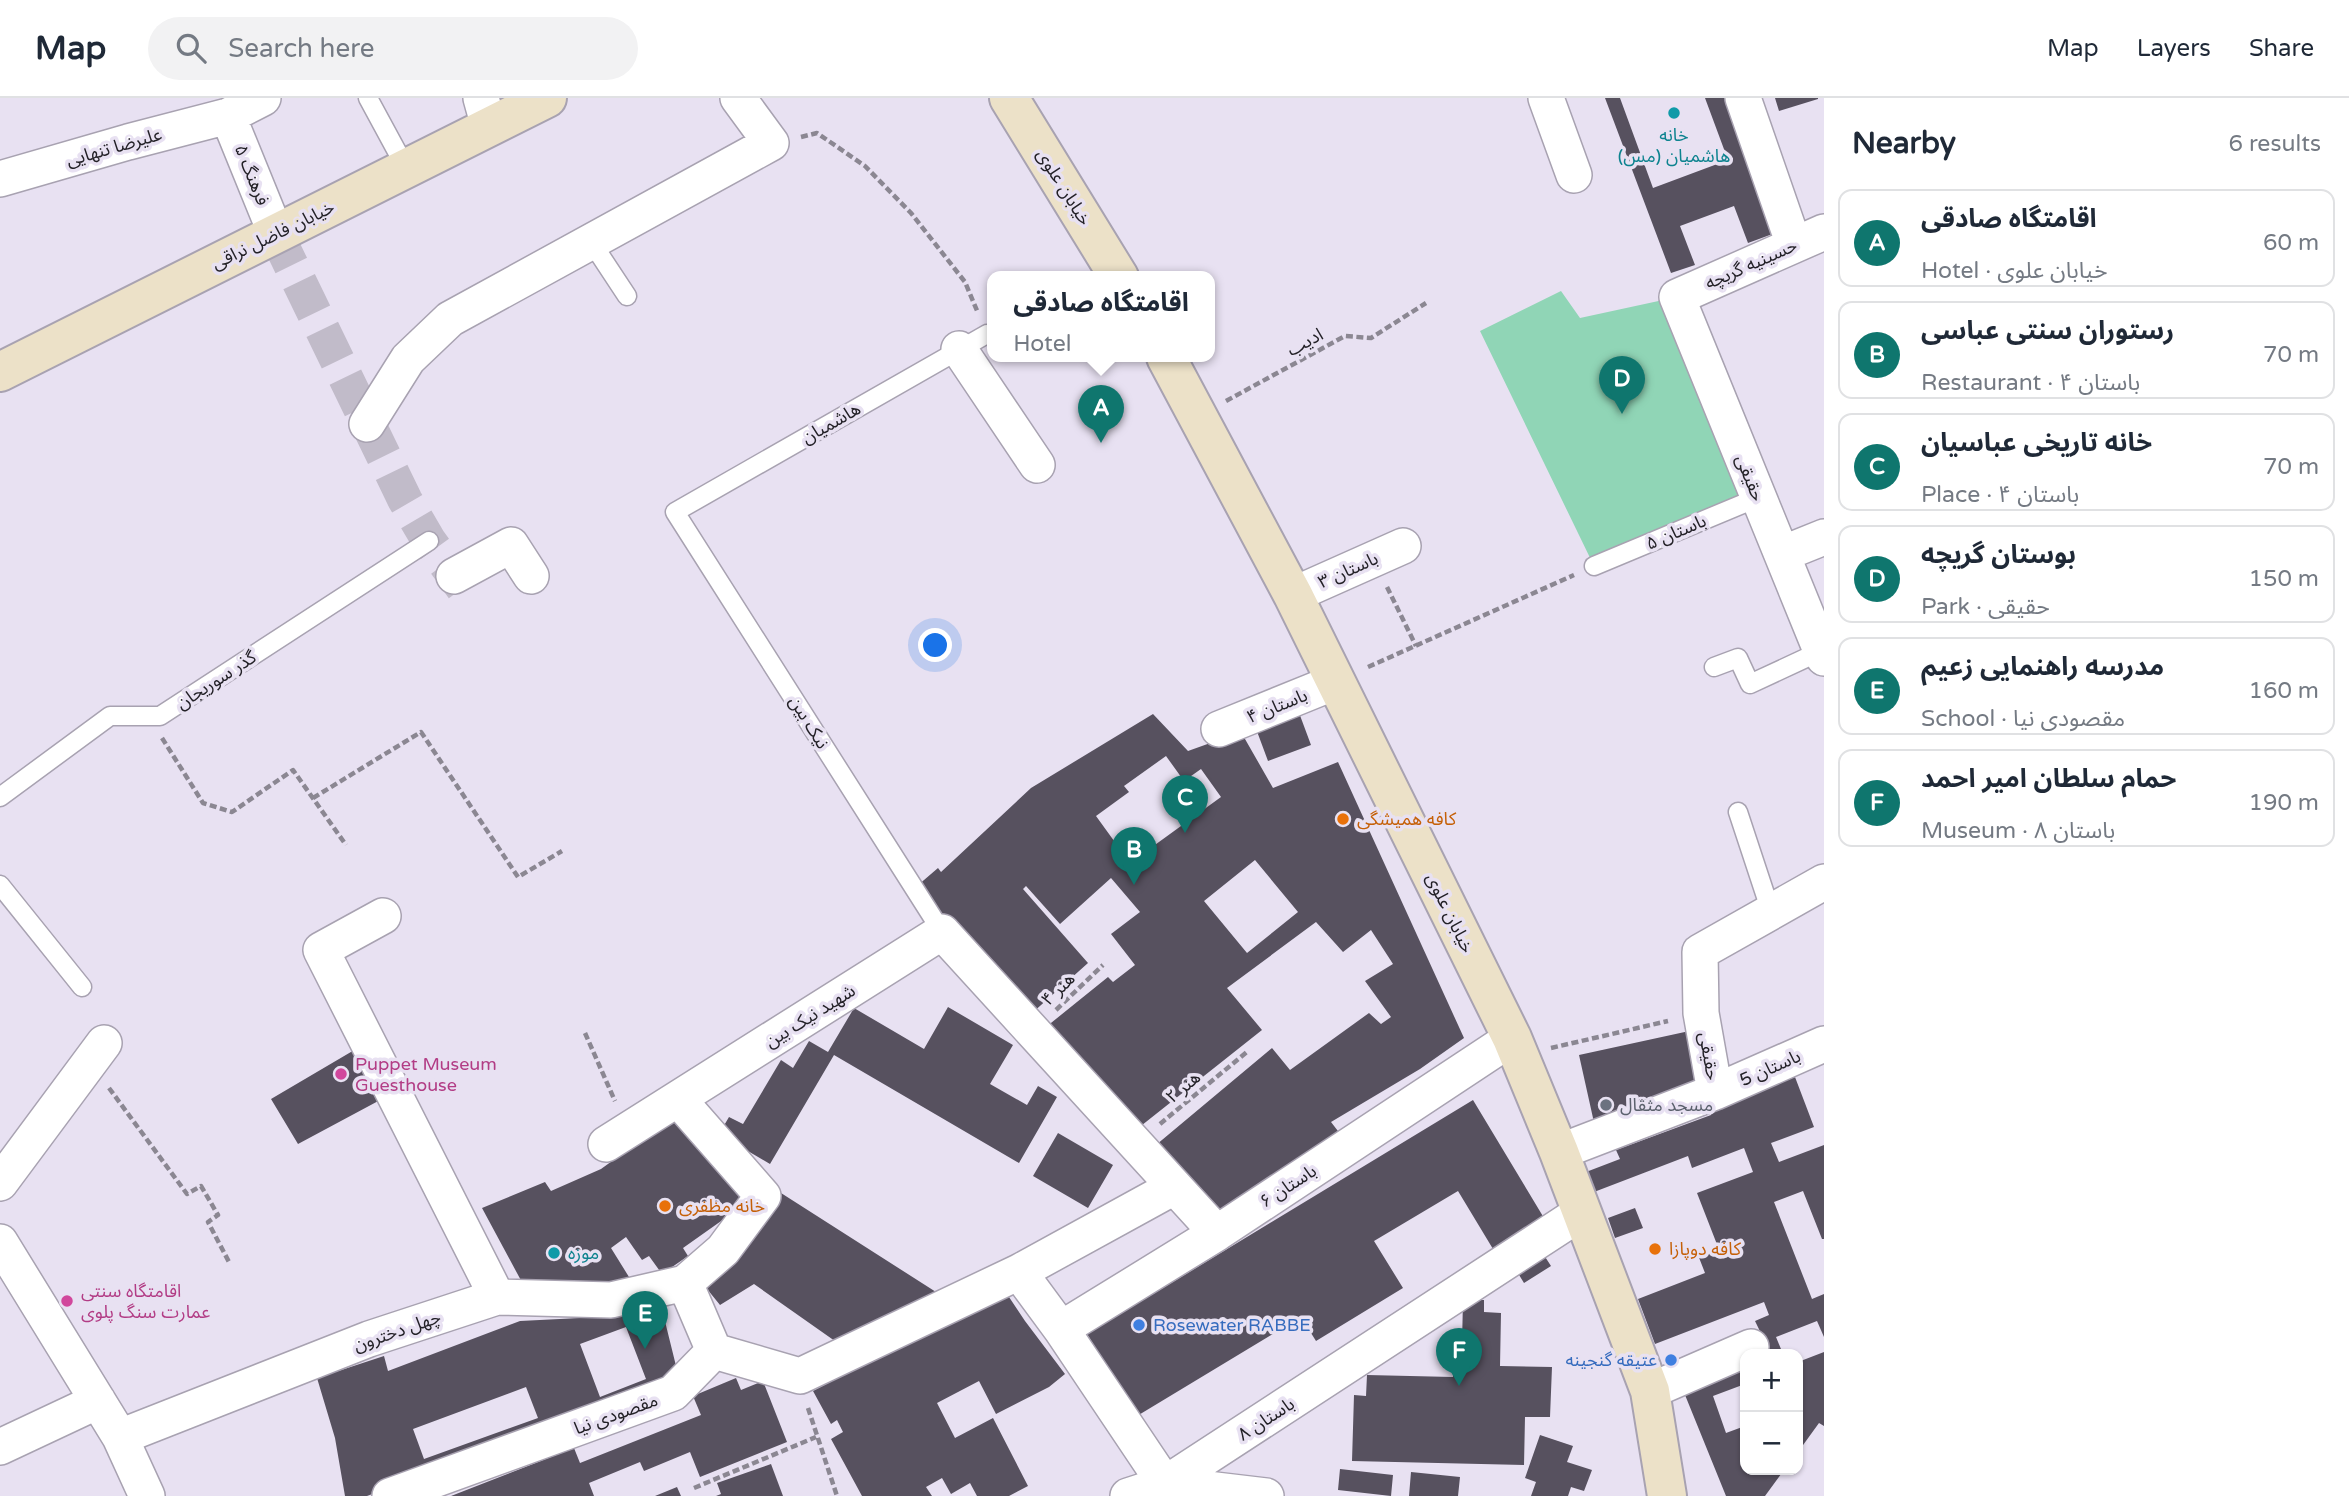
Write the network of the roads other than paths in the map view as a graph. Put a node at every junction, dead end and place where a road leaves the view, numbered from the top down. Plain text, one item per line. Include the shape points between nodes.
1 (263, 98) edge
2 (368, 98) edge
3 (547, 98) edge
4 (738, 98) edge
5 (1009, 98) edge
6 (1546, 98) edge
7 (1743, 98) edge
8 (485, 113) edge
9 (228, 116) junction
10 (407, 170) junction
11 (1574, 174) dead end
12 (0, 180) edge
13 (276, 234) junction
14 (1809, 238) edge
15 (592, 243) junction
16 (1115, 271) edge
17 (627, 296) dead end
18 (1677, 297) joint
19 (973, 341) joint
20 (1169, 362) edge
21 (0, 372) edge
22 (367, 424) dead end
23 (1037, 465) dead end
24 (1757, 498) junction
25 (675, 512) joint
26 (1824, 537) edge
27 (429, 541) dead end
28 (1403, 546) dead end
29 (1782, 554) junction
30 (1594, 566) road end
31 (454, 576) dead end
32 (531, 576) dead end
33 (1293, 595) junction
34 (1823, 654) edge
35 (1714, 667) dead end
36 (1335, 682) junction
37 (1219, 729) dead end
38 (0, 797) edge
39 (1738, 812) dead end
40 (1824, 882) edge
41 (0, 885) edge
42 (1772, 912) junction
43 (383, 916) dead end
44 (942, 932) junction
45 (82, 987) dead end
46 (1824, 1044) edge
47 (1516, 1047) junction
48 (97, 1052) road end
49 (1715, 1092) junction
50 (678, 1100) junction
51 (617, 1137) road end
52 (1559, 1152) junction
53 (0, 1183) edge
54 (1174, 1187) junction
55 (1582, 1212) junction
56 (1217, 1233) junction
57 (0, 1242) edge
58 (1019, 1272) junction
59 (685, 1283) junction
60 (497, 1297) junction
61 (1061, 1329) junction
62 (1751, 1347) dead end
63 (713, 1351) junction
64 (1650, 1391) junction
65 (98, 1401) junction
66 (120, 1437) junction
67 (0, 1447) edge
68 (1165, 1485) junction
69 (147, 1496) edge
70 (390, 1496) edge
71 (1128, 1496) edge
72 (1266, 1496) edge
73 (1667, 1496) edge

1 - 9 street, علیرضا تنهایی
2 - 10 lane
3 - 8 main road, خیابان فاضل نراقی
4 - 15 street via 771,143
5 - 16 main road, خیابان علوی
6 - 11 street
7 - 14 street
8 - 10 main road, خیابان فاضل نراقی
9 - 12 street, علیرضا تنهایی
9 - 13 street, فرهنگ ۵
10 - 13 main road, خیابان فاضل نراقی
13 - 21 main road, خیابان فاضل نراقی
14 - 18 street, حسینیه گریچه
15 - 17 lane
15 - 22 street via 450,319 408,359
18 - 24 street, حقیقی
19 - 23 street
19 - 25 lane, هاشمیان
20 - 33 main road, خیابان علوی
24 - 29 street, حقیقی
24 - 30 lane, باستان ۵
25 - 44 lane, نیک بین
26 - 29 street
27 - 38 lane, گذر سوریجان via 160,716 110,716
28 - 33 street, باستان ۳
29 - 34 street, حقیقی
31 - 32 street via 511,545
33 - 36 main road, خیابان علوی
34 - 35 lane via 1750,684 1738,658
36 - 37 street, باستان ۴
36 - 47 main road, خیابان علوی
39 - 42 lane
40 - 42 street, حقیقی
41 - 45 lane
42 - 49 street, حقیقی via 1700,952 1701,1013
43 - 60 street via 321,950
44 - 50 street, شهید نیک بین
44 - 54 street
46 - 49 street, باستان 5
47 - 52 main road, خیابان علوی
47 - 56 street, باستان ۶
48 - 53 street
49 - 52 street, باستان 5
50 - 51 street, شهید نیک بین
50 - 59 street via 762,1196 723,1250
52 - 55 main road, خیابان علوی
54 - 56 street
54 - 58 street
55 - 64 main road, خیابان علوی
55 - 68 street, باستان ۸
56 - 61 street, باستان ۶
57 - 65 street
58 - 61 street
58 - 63 street via 800,1376
59 - 60 street, چهل دخترون via 611,1300
59 - 63 street
60 - 66 street, چهل دخترون via 369,1339
61 - 68 street
62 - 64 street
63 - 70 street, مقصودی نیا via 673,1393
64 - 73 main road, خیابان علوی
65 - 66 street
65 - 67 street
66 - 69 street
68 - 71 street
68 - 72 street

